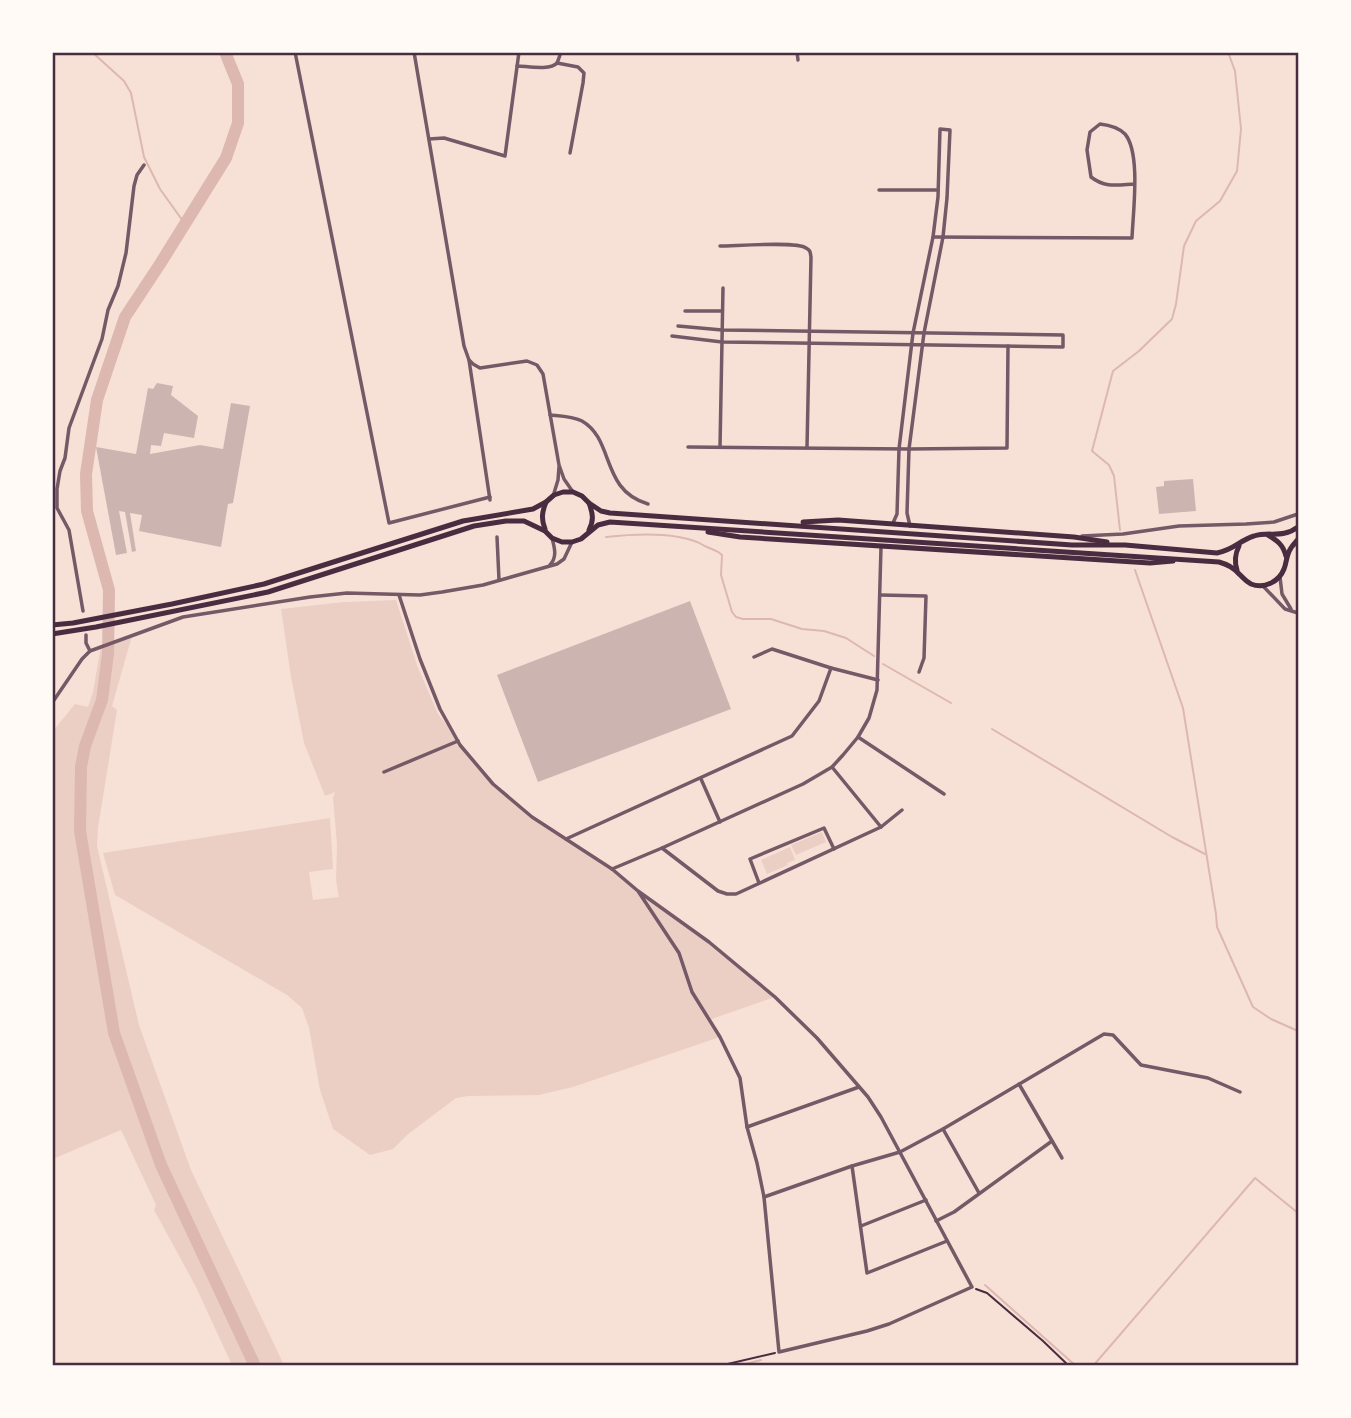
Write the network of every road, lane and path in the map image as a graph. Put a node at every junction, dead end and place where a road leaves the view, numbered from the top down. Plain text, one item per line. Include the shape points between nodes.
1 (295, 52) edge
2 (414, 52) edge
3 (519, 52) edge
4 (561, 52) edge
5 (797, 52) edge
6 (798, 60) dead end
7 (557, 63) junction
8 (517, 66) junction
9 (429, 139) junction
10 (570, 153) dead end
11 (144, 165) dead end
12 (1134, 184) junction
13 (879, 190) dead end
14 (939, 190) junction
15 (933, 237) junction
16 (943, 237) junction
17 (720, 246) dead end
18 (723, 288) dead end
19 (685, 311) dead end
20 (722, 311) junction
21 (678, 326) dead end
22 (722, 330) junction
23 (810, 331) junction
24 (913, 333) junction
25 (924, 333) junction
26 (671, 336) dead end
27 (722, 342) junction
28 (810, 343) junction
29 (912, 344) junction
30 (923, 345) junction
31 (1008, 346) junction
32 (468, 359) junction
33 (550, 415) junction
34 (688, 447) dead end
35 (720, 447) junction
36 (807, 447) junction
37 (899, 449) junction
38 (909, 449) junction
39 (559, 465) junction
40 (573, 492) junction
41 (554, 495) junction
42 (546, 502) junction
43 (589, 503) junction
44 (648, 504) dead end
45 (1298, 514) edge
46 (783, 524) junction
47 (892, 525) junction
48 (910, 526) junction
49 (681, 527) junction
50 (1298, 527) edge
51 (545, 531) junction
52 (588, 532) junction
53 (1268, 536) junction
54 (496, 537) dead end
55 (1074, 537) junction
56 (552, 538) junction
57 (1298, 539) edge
58 (572, 542) junction
59 (1241, 543) junction
60 (1125, 545) junction
61 (881, 547) junction
62 (1286, 558) junction
63 (1186, 559) junction
64 (550, 566) junction
65 (1238, 572) junction
66 (1280, 577) junction
67 (499, 580) junction
68 (1263, 586) junction
69 (399, 594) junction
70 (880, 595) junction
71 (83, 611) dead end
72 (1292, 611) junction
73 (1298, 614) edge
74 (52, 625) edge
75 (52, 634) edge
76 (86, 635) dead end
77 (90, 651) junction
78 (754, 657) dead end
79 (831, 668) junction
80 (919, 672) dead end
81 (878, 680) junction
82 (52, 703) edge
83 (858, 737) junction
84 (458, 741) junction
85 (832, 767) junction
86 (384, 772) dead end
87 (701, 778) junction
88 (944, 794) dead end
89 (902, 810) dead end
90 (719, 822) junction
91 (881, 827) junction
92 (566, 839) junction
93 (662, 848) junction
94 (834, 849) junction
95 (612, 869) junction
96 (759, 883) junction
97 (638, 891) junction
98 (1019, 1084) junction
99 (859, 1087) junction
100 (1240, 1092) dead end
101 (747, 1127) junction
102 (943, 1129) junction
103 (1052, 1141) junction
104 (900, 1153) junction
105 (1062, 1158) dead end
106 (852, 1166) junction
107 (979, 1193) junction
108 (764, 1196) junction
109 (926, 1200) junction
110 (936, 1221) junction
111 (860, 1226) junction
112 (947, 1241) junction
113 (972, 1287) junction
114 (779, 1352) junction
115 (719, 1366) edge
116 (1069, 1366) edge

1 - 32 street via 389,523 490,499
2 - 9 street
3 - 8 street
4 - 7 street
5 - 6 street
7 - 8 street via 540,68
7 - 10 street via 578,67 584,73
8 - 9 street via 505,156 444,138
9 - 32 street
11 - 71 street via 134,186 118,286 69,429 57,489 57,508 69,530
12 - 12 street via 1100,184 1091,177 1090,132 1100,124 1124,132 1132,146
12 - 16 street via 1132,238
13 - 14 street
14 - 15 street
14 - 16 street via 940,129 950,130
15 - 16 street
15 - 24 street
16 - 25 street
17 - 23 street via 789,244 810,251
18 - 20 street
19 - 20 street
20 - 22 street
21 - 22 street
22 - 23 street
22 - 27 street
23 - 24 street
23 - 28 street
24 - 25 street
24 - 29 street
25 - 30 street
25 - 31 street via 1063,335 1063,347
26 - 27 street
27 - 28 street
27 - 35 street
28 - 29 street
28 - 36 street
29 - 30 street
29 - 37 street
30 - 31 street
30 - 38 street
31 - 38 street via 1007,448
32 - 33 street via 480,368 527,361 537,365 543,374
33 - 39 street
33 - 44 street via 571,417 589,426 620,486
34 - 35 street
35 - 36 street
36 - 37 street
37 - 38 street
37 - 47 street via 898,514
38 - 48 street
39 - 40 street
39 - 41 street
40 - 41 highway
40 - 43 highway
41 - 42 highway
42 - 51 highway via 542,511
42 - 74 highway via 526,511 463,521 264,583
43 - 46 highway via 611,513
43 - 52 highway via 593,523
45 - 55 street via 1274,522
46 - 47 highway via 838,520
46 - 60 highway
47 - 48 highway
48 - 55 highway
49 - 52 highway via 610,522
49 - 61 highway via 740,537
49 - 63 highway
50 - 53 highway
51 - 56 highway
51 - 75 highway via 524,521 474,526 268,592
52 - 58 highway
53 - 59 highway via 1258,534
53 - 62 highway via 1284,548
54 - 67 street
55 - 60 highway
56 - 58 highway
56 - 64 street via 555,560
57 - 62 highway
58 - 64 street via 564,559
59 - 60 highway via 1217,553
59 - 65 highway via 1236,552
61 - 63 highway via 1150,563
61 - 70 street
62 - 66 highway
63 - 65 highway via 1219,562
64 - 67 street
65 - 68 highway via 1244,580
66 - 68 highway
66 - 72 street via 1282,594
67 - 69 street via 442,592
68 - 72 street
69 - 77 street via 347,593 183,617
69 - 84 street via 440,709
70 - 80 street via 926,596 924,658
70 - 81 street
72 - 73 street
76 - 77 street
77 - 82 street
78 - 79 street via 772,649
79 - 81 street
79 - 87 street via 819,701 792,736
81 - 83 street via 869,718
83 - 85 street
83 - 88 street
84 - 86 street
84 - 92 street via 493,784
85 - 90 street
85 - 91 street
87 - 90 street
87 - 92 street
89 - 91 street
90 - 93 street
91 - 94 street
92 - 95 street
93 - 95 street
93 - 96 street via 718,891 736,894
94 - 96 street
94 - 96 street via 824,828 750,859
95 - 97 street
97 - 99 street via 709,942 775,998
97 - 101 street via 679,953 692,992 740,1078
98 - 100 street via 1104,1034 1113,1035 1141,1065 1208,1078
98 - 102 street
98 - 103 street
99 - 101 street
99 - 104 street
101 - 108 street
102 - 104 street
102 - 107 street
103 - 105 street
103 - 107 street
104 - 106 street
104 - 109 street
106 - 108 street
106 - 111 street
107 - 110 street
108 - 114 street
109 - 110 street
109 - 111 street
110 - 112 street
111 - 112 street via 867,1273
112 - 113 street
113 - 114 street via 889,1324
113 - 116 path via 987,1293
114 - 115 path

